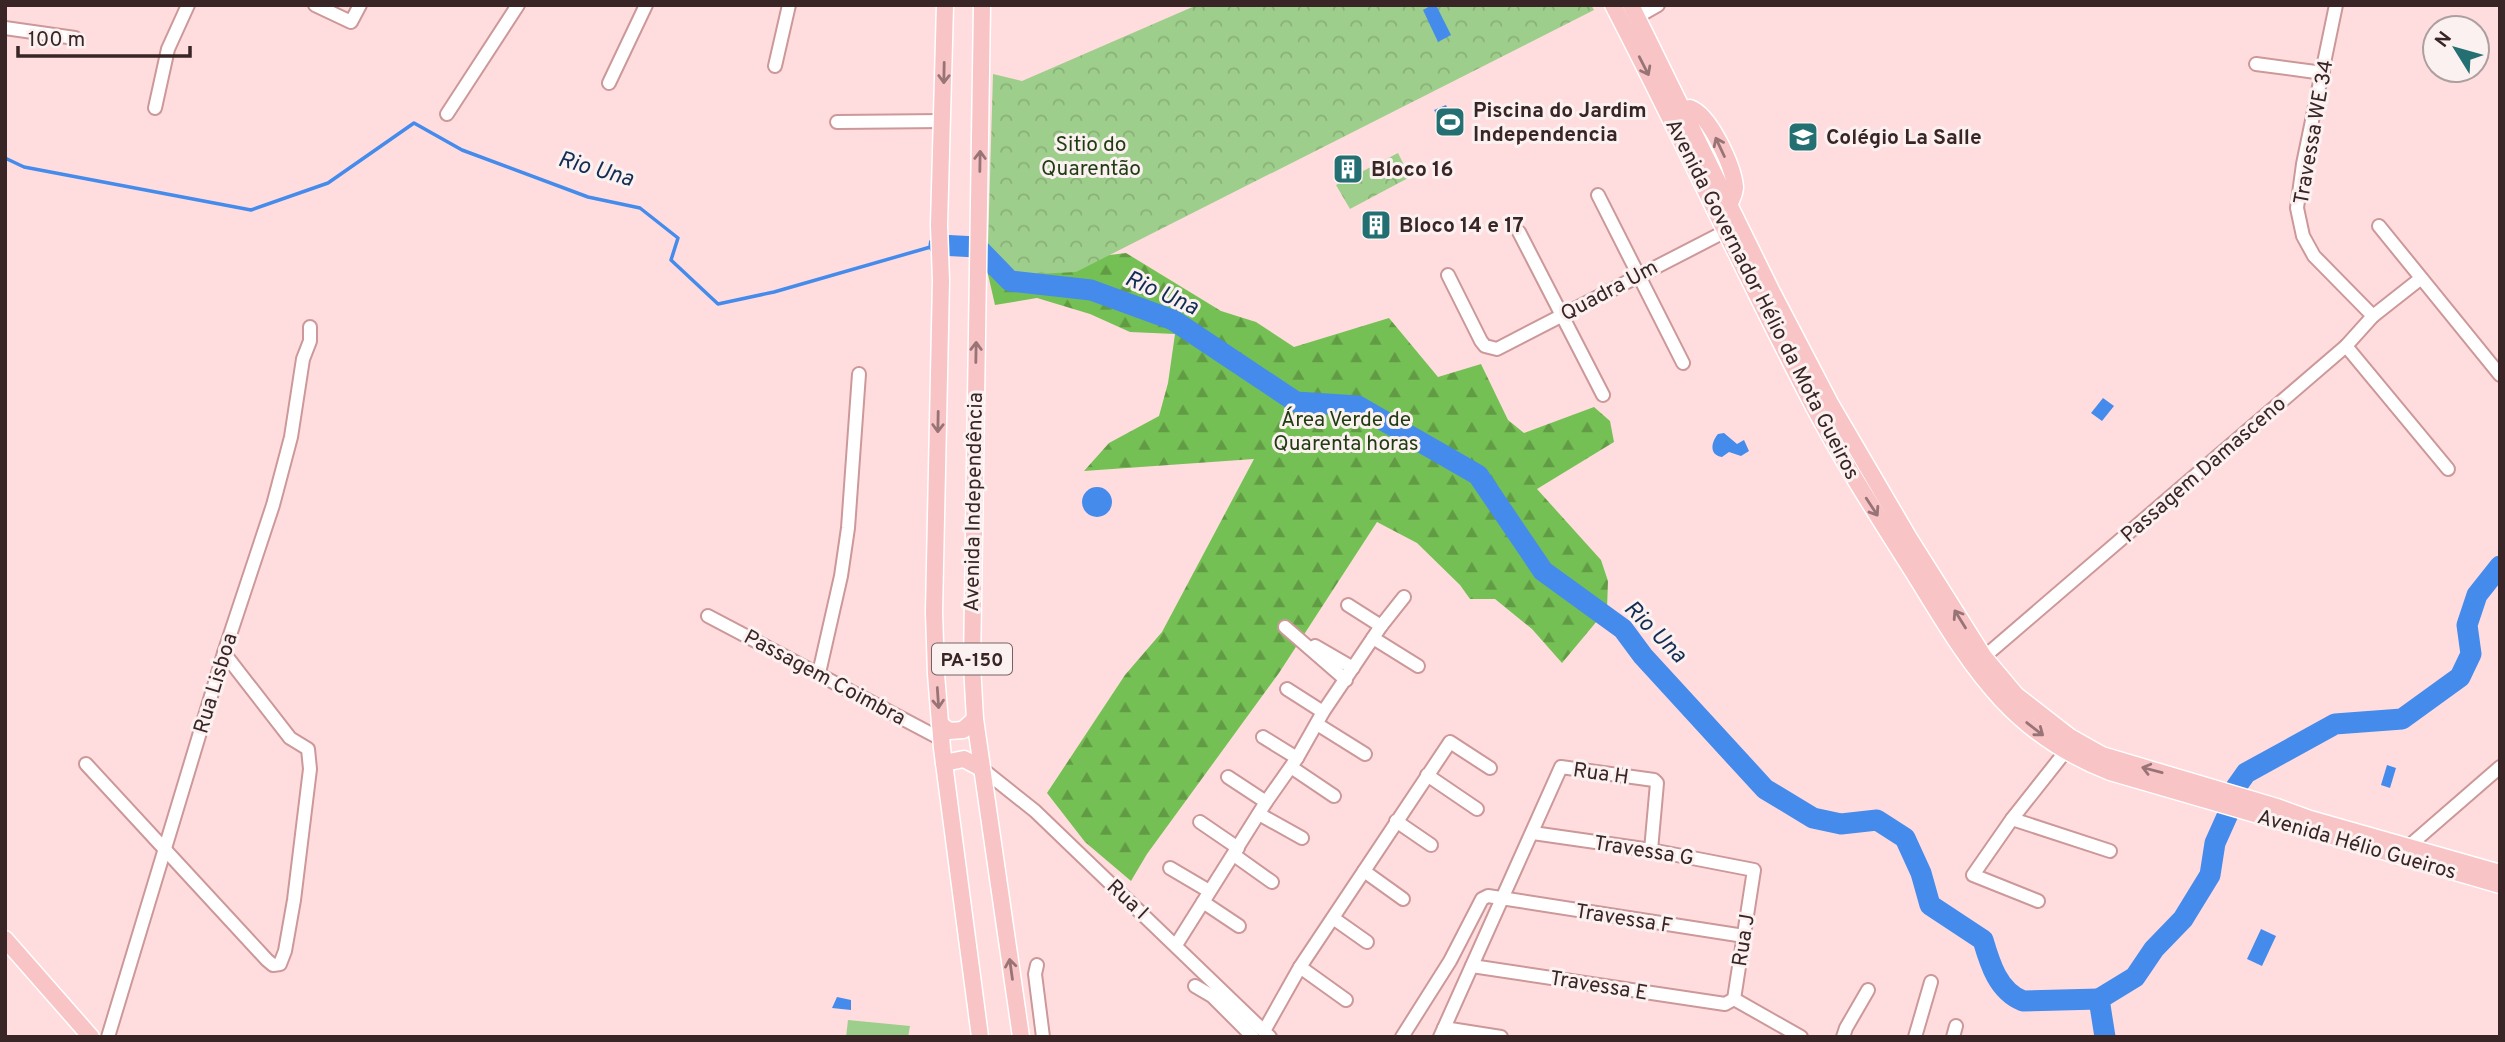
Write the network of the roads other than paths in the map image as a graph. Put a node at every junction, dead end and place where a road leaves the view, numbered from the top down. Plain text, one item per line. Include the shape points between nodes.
1 (188, 5) edge
2 (315, 5) edge
3 (360, 5) edge
4 (518, 5) edge
5 (646, 5) edge
6 (789, 5) edge
7 (945, 5) edge
8 (982, 5) edge
9 (1613, 5) edge
10 (1658, 5) edge
11 (2336, 5) edge
12 (1634, 11) edge
13 (5, 28) edge
14 (75, 38) dead end
15 (2256, 64) dead end
16 (775, 66) dead end
17 (2323, 73) junction
18 (610, 83) dead end
19 (155, 108) dead end
20 (1676, 113) junction
21 (447, 114) dead end
22 (943, 121) junction
23 (837, 122) dead end
24 (1598, 195) dead end
25 (2379, 226) dead end
26 (1726, 230) junction
27 (1519, 232) dead end
28 (1448, 275) dead end
29 (1638, 275) junction
30 (2420, 279) junction
31 (1561, 316) junction
32 (2372, 316) junction
33 (310, 327) dead end
34 (2346, 346) junction
35 (1683, 363) dead end
36 (859, 374) dead end
37 (2500, 375) edge
38 (1603, 395) dead end
39 (2448, 469) dead end
40 (1404, 597) dead end
41 (1349, 605) dead end
42 (708, 615) dead end
43 (1381, 626) junction
44 (1285, 627) dead end
45 (1373, 638) junction
46 (1315, 646) dead end
47 (223, 653) junction
48 (1984, 657) junction
49 (1419, 666) dead end
50 (1353, 668) junction
51 (819, 673) junction
52 (1346, 680) junction
53 (1287, 689) dead end
54 (1320, 718) junction
55 (975, 719) junction
56 (940, 732) junction
57 (1263, 737) dead end
58 (2065, 752) junction
59 (1365, 754) dead end
60 (1294, 762) junction
61 (944, 763) junction
62 (86, 764) dead end
63 (2500, 766) edge
64 (981, 768) junction
65 (1490, 768) dead end
66 (1427, 775) junction
67 (1228, 778) dead end
68 (2216, 795) junction
69 (1334, 796) dead end
70 (1266, 802) junction
71 (2244, 804) junction
72 (1477, 809) dead end
73 (1259, 814) junction
74 (2012, 819) junction
75 (1396, 821) junction
76 (1200, 822) dead end
77 (1533, 833) junction
78 (1302, 838) dead end
79 (1431, 845) dead end
80 (2409, 846) junction
81 (165, 850) junction
82 (1651, 850) junction
83 (1236, 851) junction
84 (2110, 851) dead end
85 (1170, 868) dead end
86 (1364, 870) junction
87 (1754, 870) joint
88 (2500, 873) edge
89 (1272, 882) dead end
90 (2500, 885) edge
91 (1206, 897) junction
92 (1403, 899) dead end
93 (1503, 899) junction
94 (2038, 901) dead end
95 (1333, 918) junction
96 (1239, 926) dead end
97 (1744, 936) junction
98 (5, 939) edge
99 (1367, 942) dead end
100 (1177, 945) junction
101 (1037, 965) dead end
102 (1472, 966) junction
103 (1300, 967) junction
104 (1931, 982) dead end
105 (1195, 986) dead end
106 (1868, 990) dead end
107 (1346, 1000) dead end
108 (1729, 1001) junction
109 (1442, 1032) edge
110 (1262, 1035) edge
111 (91, 1037) edge
112 (108, 1037) edge
113 (980, 1037) edge
114 (1021, 1037) edge
115 (1043, 1037) edge
116 (1402, 1037) edge
117 (1501, 1037) edge
118 (1801, 1037) edge
119 (1843, 1037) edge
120 (1915, 1037) edge

1 - 19 street via 168,49
2 - 3 street via 351,22
4 - 21 street
5 - 18 street
6 - 16 street
7 -> 22 main road, Avenida Independência / PA-150
55 -> 8 main road, Avenida Independência / PA-150 via 971,627
9 -> 20 main road, Avenida Governador Hélio da Mota Gueiros
10 - 12 street
11 - 17 street, Travessa WE 34
12 - 20 main road
13 - 14 street
15 - 17 street
17 - 32 street, Travessa WE 34 via 2297,208 2303,236 2314,256
20 - 26 main road, Avenida Governador Hélio da Mota Gueiros
48 -> 20 main road, Avenida Governador Hélio da Mota Gueiros via 1830,402 1772,292 1730,203 1735,186 1720,145 1700,113 1690,108
22 - 23 street
22 -> 56 main road, Avenida Independência / PA-150 via 934,612
24 - 29 street
25 - 30 street
26 - 29 street, Quadra Um
26 -> 58 main road, Avenida Governador Hélio da Mota Gueiros via 1814,407 1967,656 2001,699
27 - 31 street
28 - 31 street, Quadra Um via 1481,341 1491,349
29 - 31 street, Quadra Um
29 - 35 street
30 - 32 street, Passagem Damasceno
30 - 37 street
31 - 38 street
32 - 34 street, Passagem Damasceno
33 - 47 street, Rua Lisboa via 291,437 273,505
34 - 39 street
34 - 48 street, Passagem Damasceno
36 - 51 street via 848,528
40 - 43 street
41 - 43 street
42 - 51 street, Passagem Coimbra
43 - 45 street
44 - 52 street
45 - 49 street
45 - 50 street
46 - 50 street
47 - 81 street, Rua Lisboa
47 - 81 street via 290,738 308,748 310,769 294,900 280,964 267,960
68 -> 48 main road, Avenida Governador Hélio da Mota Gueiros via 2090,749 2031,709
50 - 52 street
51 - 56 street, Passagem Coimbra
52 - 54 street
53 - 54 street
54 - 59 street
54 - 60 street
55 - 56 main road via 963,730
55 - 64 main road, Avenida Independência / PA-150
56 - 61 main road, Avenida Independência / PA-150
57 - 60 street
58 - 68 main road, Avenida Governador Hélio da Mota Gueiros via 2110,772
58 - 74 street
60 - 69 street
60 - 70 street
61 - 64 main road via 964,759
61 - 113 main road, Avenida Independência / PA-150
62 - 81 street
63 - 80 street
64 - 100 street, Rua I via 1035,811
114 -> 64 main road, Avenida Independência / PA-150
65 - 66 street via 1450,742
66 - 72 street
66 - 75 street
67 - 70 street
68 - 71 main road, Avenida Hélio Gueiros
70 - 73 street
71 - 80 main road, Avenida Hélio Gueiros
71 - 90 main road, Avenida Hélio Gueiros via 2312,832
73 - 78 street
73 - 83 street
74 - 84 street
74 - 94 street via 1973,875
75 - 79 street
75 - 86 street
76 - 83 street
77 - 82 street, Travessa G
77 - 82 street, Rua H via 1561,767 1654,780
77 - 93 street
80 - 88 main road, Avenida Hélio Gueiros
81 - 112 street, Rua Lisboa
82 - 87 street, Travessa G
83 - 89 street
83 - 91 street
85 - 91 street
86 - 92 street
86 - 95 street
87 - 97 street, Rua J
91 - 96 street
91 - 100 street
93 - 97 street, Travessa F
93 - 102 street
93 - 116 street via 1482,899
95 - 99 street
95 - 103 street
97 - 108 street, Rua J
98 - 111 main road
100 - 110 street, Rua I
101 - 115 street
102 - 108 street, Travessa E
102 - 109 street
103 - 107 street
103 - 110 street
104 - 120 street
105 - 110 street
106 - 119 street
108 - 118 street
109 - 117 street

